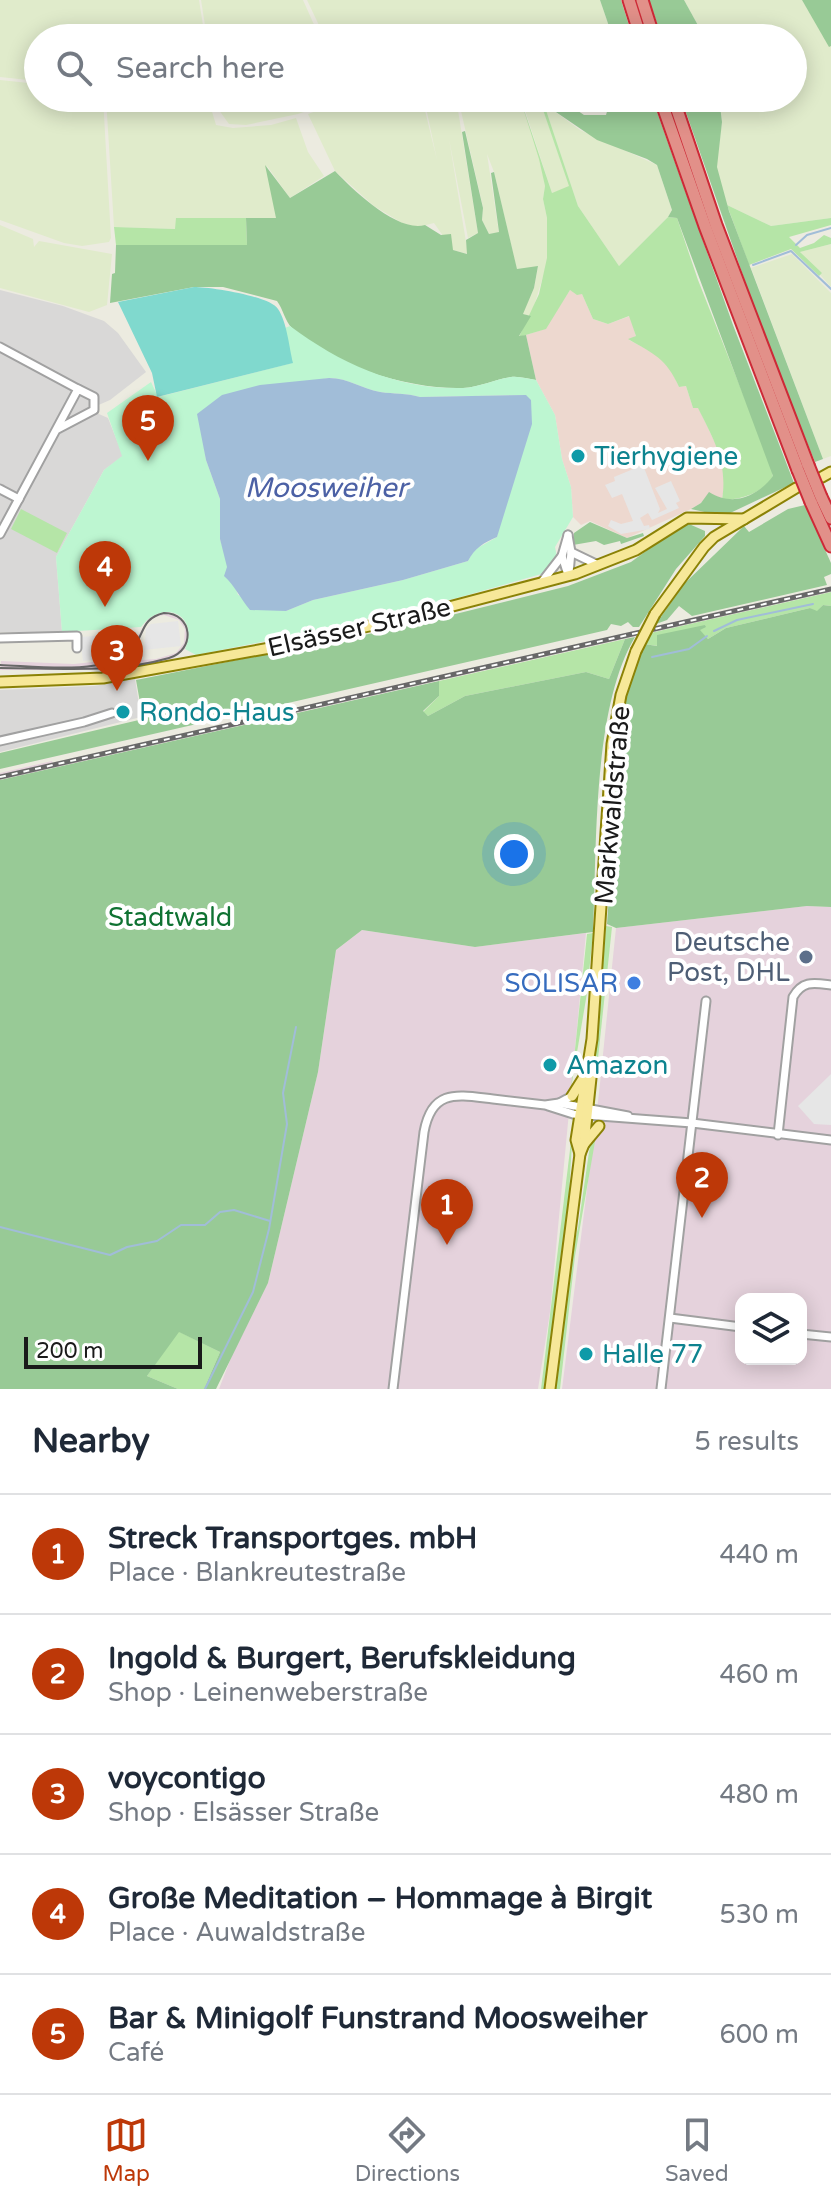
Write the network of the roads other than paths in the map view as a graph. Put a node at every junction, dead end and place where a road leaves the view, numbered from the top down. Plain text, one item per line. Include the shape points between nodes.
1 (629, 0) edge
2 (642, 0) edge
3 (637, 24) edge
4 (650, 24) edge
5 (665, 112) edge
6 (678, 112) edge
7 (3, 348) edge
8 (0, 360) edge
9 (78, 389) junction
10 (56, 430) junction
11 (803, 467) junction
12 (796, 488) dead end
13 (0, 489) edge
14 (19, 499) junction
15 (816, 499) junction
16 (831, 518) edge
17 (701, 519) junction
18 (713, 519) junction
19 (744, 519) junction
20 (0, 534) edge
21 (722, 535) junction
22 (831, 546) edge
23 (571, 552) junction
24 (562, 556) junction
25 (598, 565) junction
26 (568, 575) junction
27 (541, 584) junction
28 (0, 638) edge
29 (77, 648) dead end
30 (1, 681) edge
31 (112, 713) dead end
32 (0, 741) edge
33 (831, 985) edge
34 (706, 1001) dead end
35 (588, 1071) junction
36 (572, 1096) joint
37 (559, 1103) junction
38 (545, 1105) junction
39 (584, 1111) junction
40 (632, 1117) junction
41 (613, 1118) junction
42 (692, 1123) junction
43 (599, 1126) joint
44 (778, 1135) junction
45 (831, 1140) edge
46 (582, 1149) junction
47 (670, 1318) junction
48 (735, 1326) edge
49 (807, 1335) edge
50 (831, 1337) edge
51 (393, 1389) edge
52 (550, 1389) edge
53 (661, 1389) edge

1 - 3 highway
2 - 4 highway
5 - 11 highway via 725,282
6 - 11 highway
7 - 8 street
7 - 9 street
9 - 10 street
9 - 10 street via 94,397 94,410
10 - 14 street
11 - 15 highway, bridge
12 - 19 main road, Markwaldstraße
13 - 14 street
14 - 20 street
15 - 16 highway
15 - 22 highway
17 - 18 main road, Elsässer Straße
17 - 21 main road
17 - 25 main road, Elsässer Straße via 678,521 640,548
18 - 19 main road, Elsässer Straße
18 - 21 main road
19 - 21 main road, Markwaldstraße
21 - 35 main road, Markwaldstraße, bridge via 704,547 655,614 621,695 612,744
23 - 24 street via 568,535
23 - 25 street
23 - 26 street
24 - 26 street
24 - 27 street
25 - 26 main road, Elsässer Straße
26 - 27 main road, Elsässer Straße
27 - 30 main road, Elsässer Straße via 190,663 78,680
28 - 29 street via 77,636
31 - 32 street
33 - 44 street via 806,983 793,997
34 - 42 street
35 - 36 main road
35 - 39 main road, Markwaldstraße
36 - 37 street
37 - 38 street
37 - 39 street
38 - 39 street via 561,1112
38 - 51 street via 456,1095 431,1111 424,1132
39 - 40 street
39 - 41 street
39 - 46 main road, Markwaldstraße
40 - 41 street
40 - 42 street
41 - 43 street
42 - 44 street
42 - 47 street
43 - 46 main road
44 - 45 street
46 - 52 main road, Markwaldstraße
47 - 48 street
47 - 53 street
49 - 50 street

